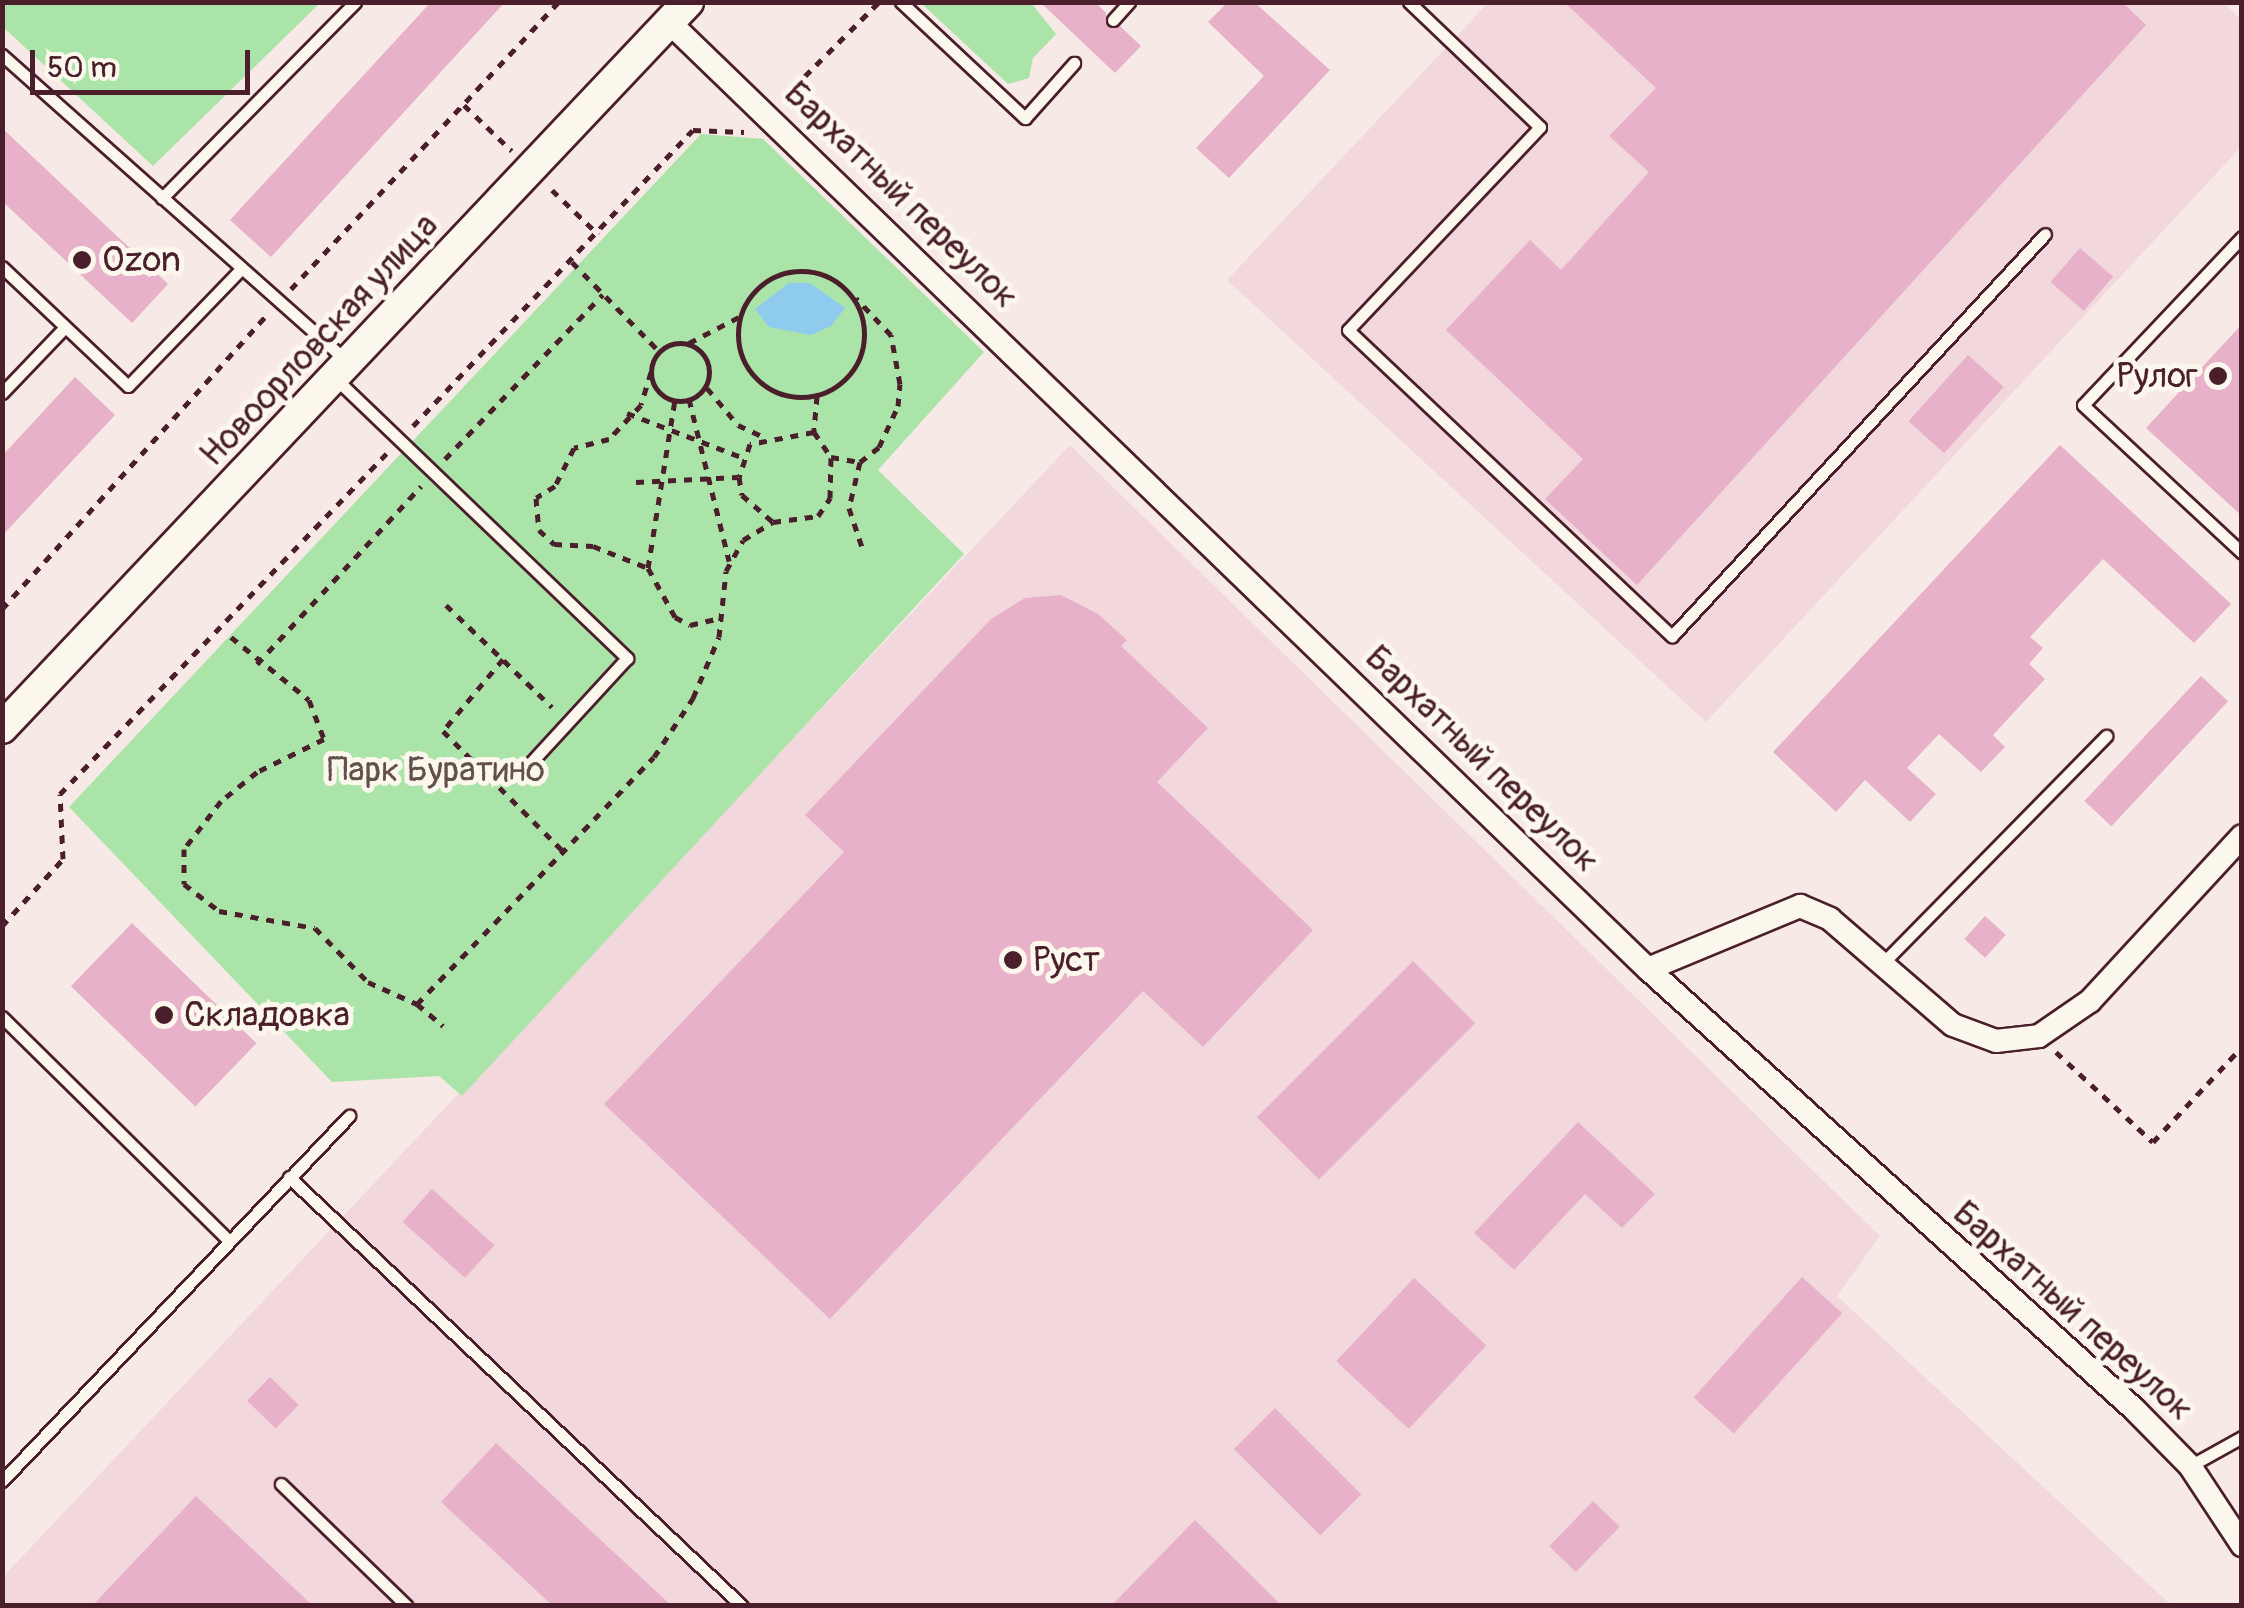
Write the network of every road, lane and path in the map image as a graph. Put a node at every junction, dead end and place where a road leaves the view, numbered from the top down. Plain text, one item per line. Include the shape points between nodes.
1 (355, 2) edge
2 (900, 2) edge
3 (1129, 2) edge
4 (1409, 2) edge
5 (679, 13) edge
6 (1113, 20) dead end
7 (2, 55) edge
8 (1074, 64) dead end
9 (162, 198) junction
10 (2045, 234) dead end
11 (2242, 236) edge
12 (572, 262) dead end
13 (2, 268) edge
14 (241, 269) junction
15 (852, 295) junction
16 (739, 317) junction
17 (65, 326) junction
18 (689, 343) junction
19 (659, 351) junction
20 (342, 371) junction
21 (650, 372) junction
22 (706, 387) junction
23 (2, 394) edge
24 (817, 396) junction
25 (675, 400) junction
26 (689, 400) junction
27 (627, 413) junction
28 (670, 430) junction
29 (814, 432) junction
30 (764, 436) junction
31 (699, 442) junction
32 (831, 456) junction
33 (742, 457) junction
34 (860, 462) junction
35 (708, 476) junction
36 (739, 477) junction
37 (662, 480) junction
38 (636, 482) dead end
39 (772, 522) junction
40 (2242, 553) edge
41 (864, 554) dead end
42 (730, 564) junction
43 (648, 568) junction
44 (446, 605) dead end
45 (721, 618) junction
46 (231, 636) dead end
47 (502, 659) junction
48 (552, 708) dead end
49 (2, 728) edge
50 (2106, 736) dead end
51 (523, 772) dead end
52 (2242, 836) edge
53 (564, 852) junction
54 (1882, 964) junction
55 (1648, 968) junction
56 (417, 1004) junction
57 (2, 1017) edge
58 (443, 1026) dead end
59 (2039, 1036) junction
60 (2242, 1048) edge
61 (349, 1116) dead end
62 (289, 1177) junction
63 (228, 1240) junction
64 (2242, 1438) edge
65 (2190, 1466) junction
66 (2, 1482) edge
67 (281, 1484) dead end
68 (2242, 1545) edge
69 (406, 1606) edge
70 (742, 1606) edge

1 - 9 lane
2 - 8 lane via 1025,118
3 - 6 lane
4 - 10 lane via 1540,126 1348,330 1672,636
5 - 20 street, Новоорловская улица
5 - 55 street, Бархатный переулок
7 - 9 lane
9 - 14 lane
11 - 40 lane via 2083,405
12 - 19 path
13 - 17 lane
14 - 17 lane via 128,386
14 - 20 lane
15 - 16 path via 836,280 796,271 758,288
15 - 24 path via 862,313 862,355 836,388
15 - 34 path via 892,335 900,384 890,428
16 - 18 path
16 - 24 path via 738,344 758,381 796,398
17 - 23 lane
18 - 19 path
18 - 22 path via 706,357
19 - 21 path
20 - 49 street, Новоорловская улица
20 - 51 lane via 627,658
21 - 25 path via 654,387
21 - 27 path via 640,405
22 - 26 path
22 - 30 path via 738,425
24 - 29 path
25 - 26 path
25 - 28 path
26 - 31 path
27 - 28 path
27 - 43 path via 609,438 574,448 554,486 536,498 539,530 554,544 593,546
28 - 31 path
28 - 37 path
29 - 30 path
29 - 32 path
30 - 33 path
31 - 33 path
31 - 35 path
32 - 34 path via 840,464
32 - 39 path via 830,498 818,516
33 - 36 path
34 - 41 path via 850,508
35 - 36 path
35 - 37 path
35 - 42 path
36 - 39 path via 754,511
37 - 38 path
37 - 43 path
39 - 42 path via 743,540
42 - 45 path
43 - 45 path via 675,618 690,625
44 - 47 path
45 - 53 path via 693,698 674,728
46 - 56 path via 309,700 324,739 257,772 221,801 184,849 184,884 219,911 314,928 368,982
47 - 48 path
47 - 53 path via 443,731
50 - 54 lane
52 - 59 street via 2090,1001
53 - 56 path
54 - 55 street via 1830,919 1800,906
54 - 59 street via 1953,1025 1996,1042
55 - 65 street, Бархатный переулок
56 - 58 path
57 - 63 lane
59 - 60 path via 2153,1142
61 - 62 lane
62 - 63 lane
62 - 70 lane
63 - 66 lane
64 - 65 lane
65 - 68 street, Бархатный переулок
67 - 69 lane

